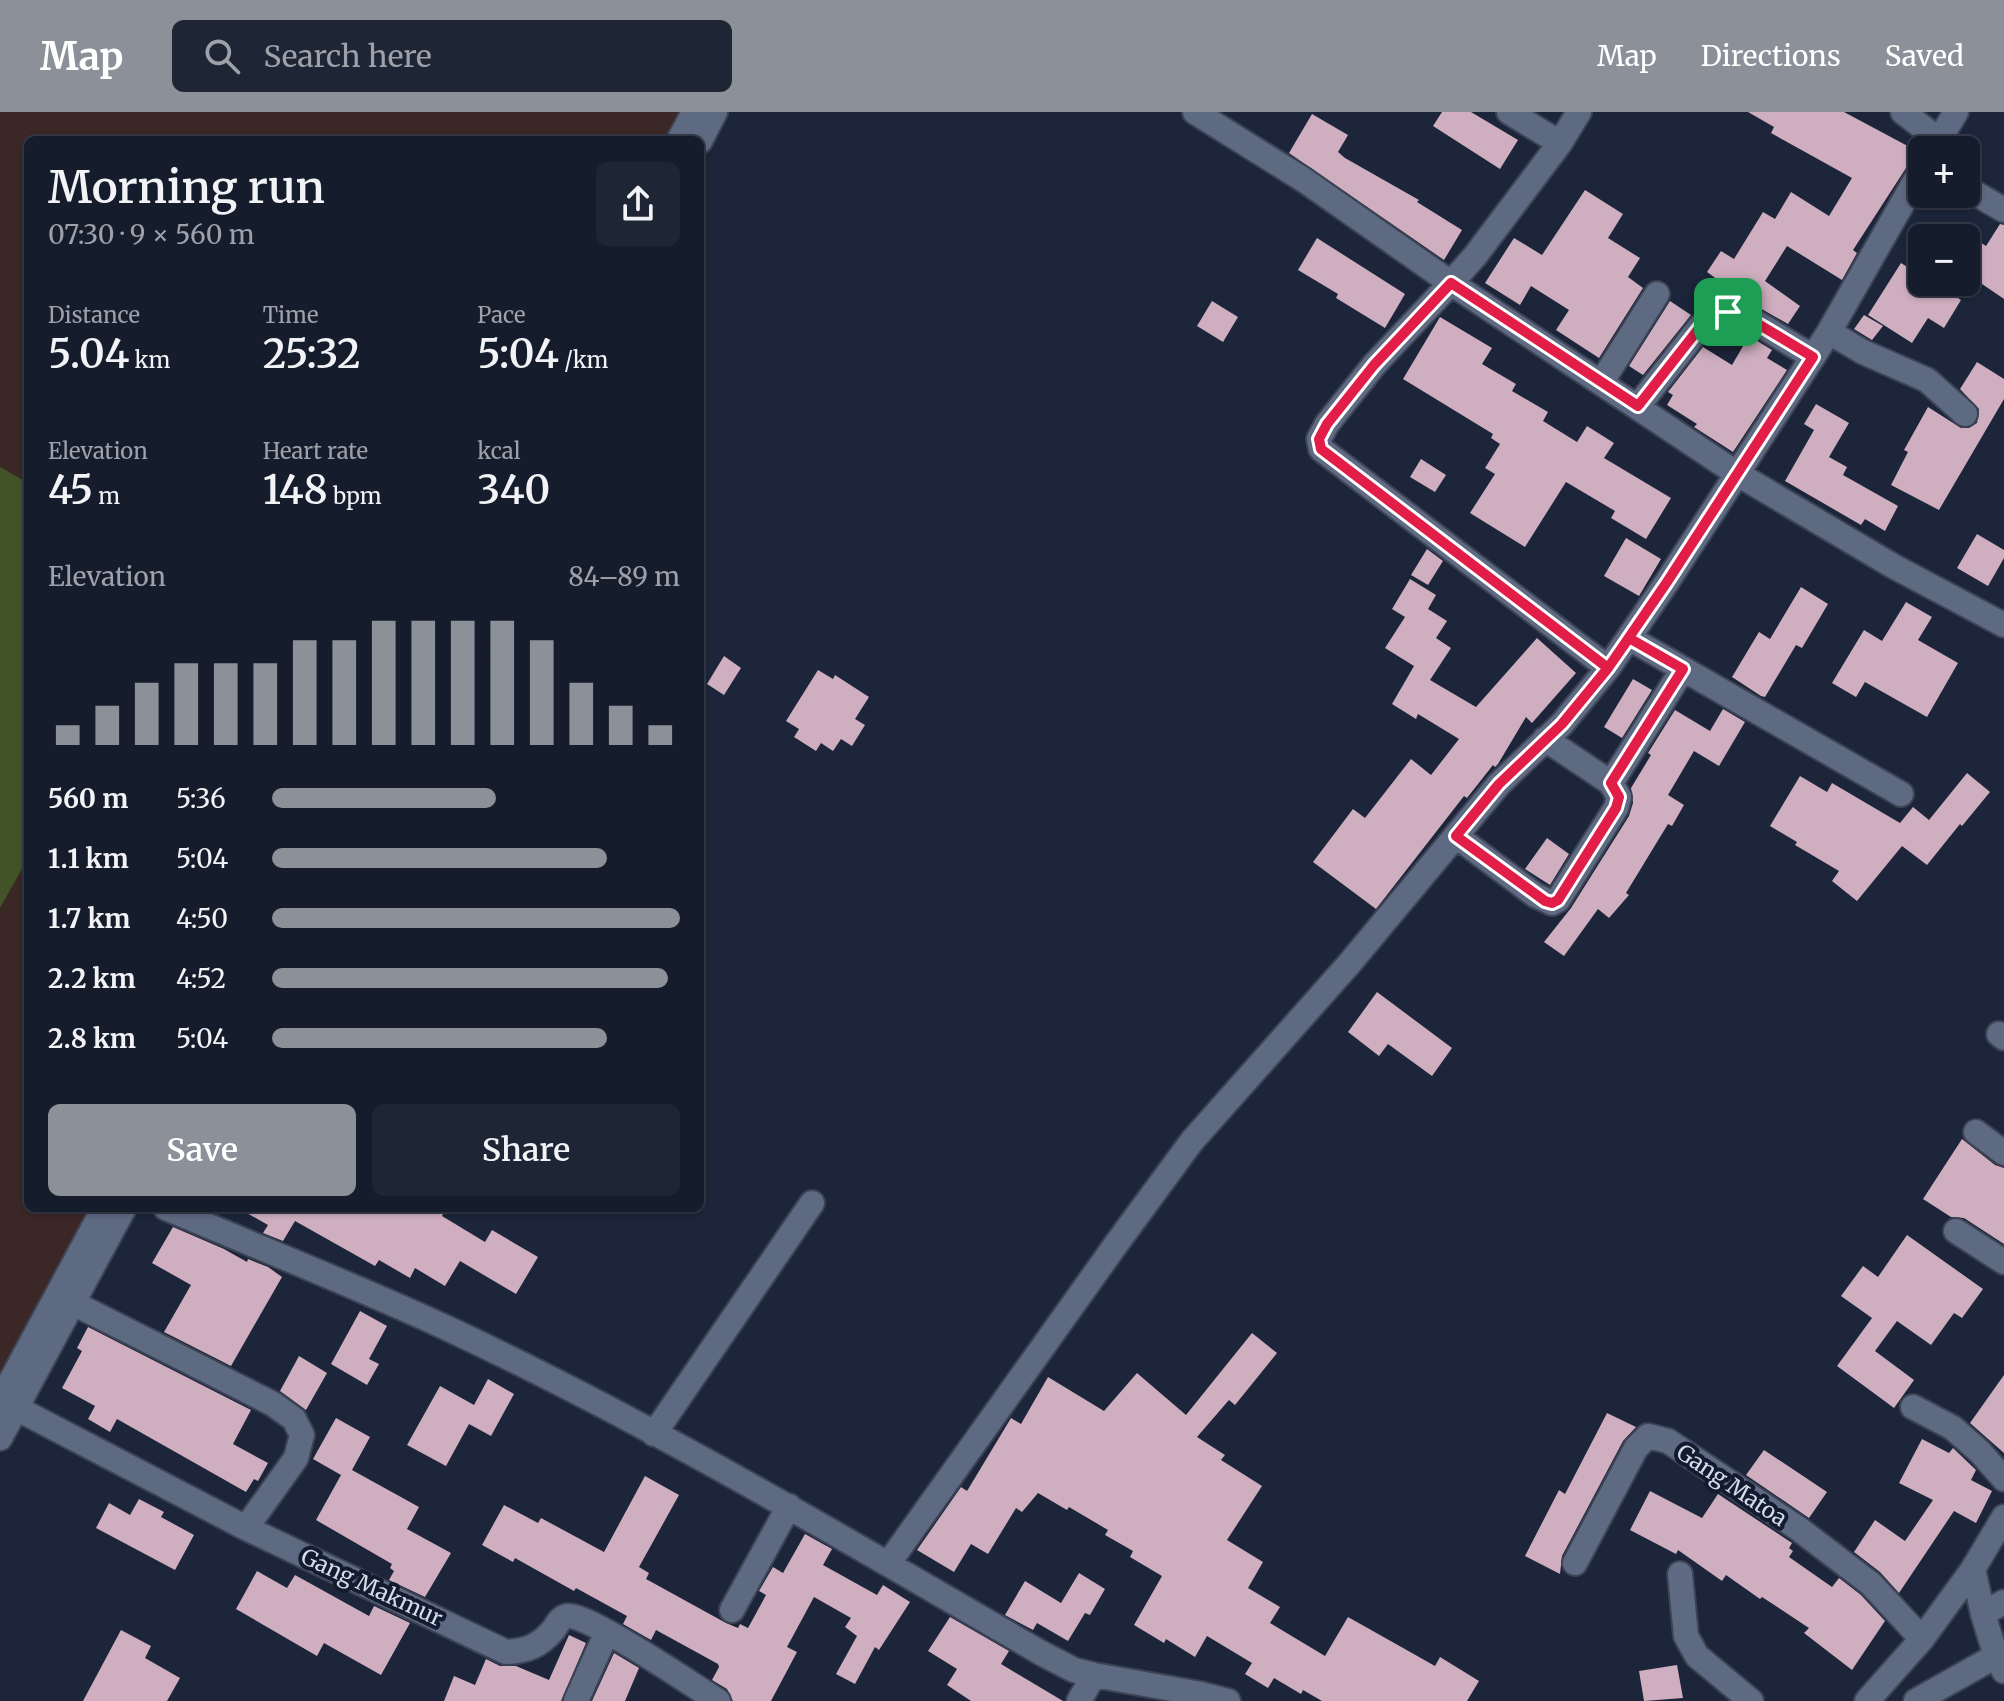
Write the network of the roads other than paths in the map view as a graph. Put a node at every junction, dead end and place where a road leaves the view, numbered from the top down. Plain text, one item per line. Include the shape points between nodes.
1 (694, 112) edge
2 (715, 112) edge
3 (1195, 112) edge
4 (1509, 112) edge
5 (1579, 112) edge
6 (1903, 112) edge
7 (1956, 112) edge
8 (681, 136) edge
9 (703, 136) edge
10 (1927, 136) edge
11 (1941, 136) edge
12 (1560, 143) junction
13 (1908, 194) edge
14 (1980, 196) edge
15 (2004, 210) edge
16 (1451, 283) junction
17 (1657, 294) dead end
18 (1829, 332) junction
19 (1813, 357) junction
20 (1601, 383) junction
21 (1638, 406) junction
22 (1965, 414) dead end
23 (1736, 473) junction
24 (2004, 625) edge
25 (1629, 638) junction
26 (1608, 668) junction
27 (1683, 669) junction
28 (1545, 739) junction
29 (1611, 783) junction
30 (1901, 794) dead end
31 (1456, 836) junction
32 (1976, 1132) dead end
33 (2004, 1153) edge
34 (812, 1203) dead end
35 (102, 1212) edge
36 (122, 1212) edge
37 (175, 1212) edge
38 (1956, 1231) dead end
39 (2004, 1262) edge
40 (73, 1303) junction
41 (8, 1404) edge
42 (1913, 1407) dead end
43 (654, 1434) junction
44 (0, 1438) edge
45 (2004, 1479) edge
46 (789, 1506) junction
47 (2004, 1517) edge
48 (246, 1528) junction
49 (1575, 1563) dead end
50 (888, 1564) junction
51 (1973, 1569) junction
52 (1680, 1574) dead end
53 (1994, 1608) edge
54 (732, 1610) dead end
55 (607, 1632) junction
56 (1922, 1639) junction
57 (2000, 1663) edge
58 (1094, 1675) junction
59 (576, 1701) edge
60 (718, 1701) edge
61 (1079, 1701) edge
62 (1228, 1701) edge
63 (1751, 1701) edge
64 (1867, 1701) edge
65 (1916, 1701) edge

1 - 8 street
2 - 9 street
3 - 16 street
4 - 12 street
5 - 12 street
6 - 10 street
7 - 11 street
12 - 16 street
13 - 18 street
14 - 15 street
16 - 20 street
16 - 26 street via 1327,424 1319,439 1321,449
17 - 20 street
18 - 19 street
18 - 22 street via 1927,380
19 - 21 street via 1740,313 1728,312 1700,327
19 - 23 street
20 - 21 street
21 - 23 street
23 - 24 street
23 - 25 street
25 - 26 street
25 - 27 street
26 - 28 street
27 - 29 street
27 - 30 street
28 - 29 street
28 - 31 street
29 - 31 street via 1619,797 1616,808 1552,903
31 - 50 street via 1192,1141
32 - 33 street
34 - 43 street
35 - 41 street
36 - 40 street
37 - 43 street via 449,1329
38 - 39 street
40 - 41 street
40 - 48 street via 294,1419 302,1435 296,1458
41 - 44 street
41 - 48 street, Gang Makmur
42 - 45 street via 1953,1428
43 - 46 street
46 - 50 street
46 - 54 street
47 - 51 street
48 - 55 street, Gang Makmur via 506,1652 540,1644 567,1615
49 - 56 street, Gang Matoa via 1636,1448 1648,1436 1668,1441 1799,1529 1871,1584
50 - 58 street via 1043,1654
51 - 53 street
51 - 56 street
52 - 63 street via 1686,1636 1697,1656
53 - 57 street
55 - 59 street
55 - 60 street, Gang Makmur
56 - 64 street
57 - 65 street
58 - 61 street
58 - 62 street

